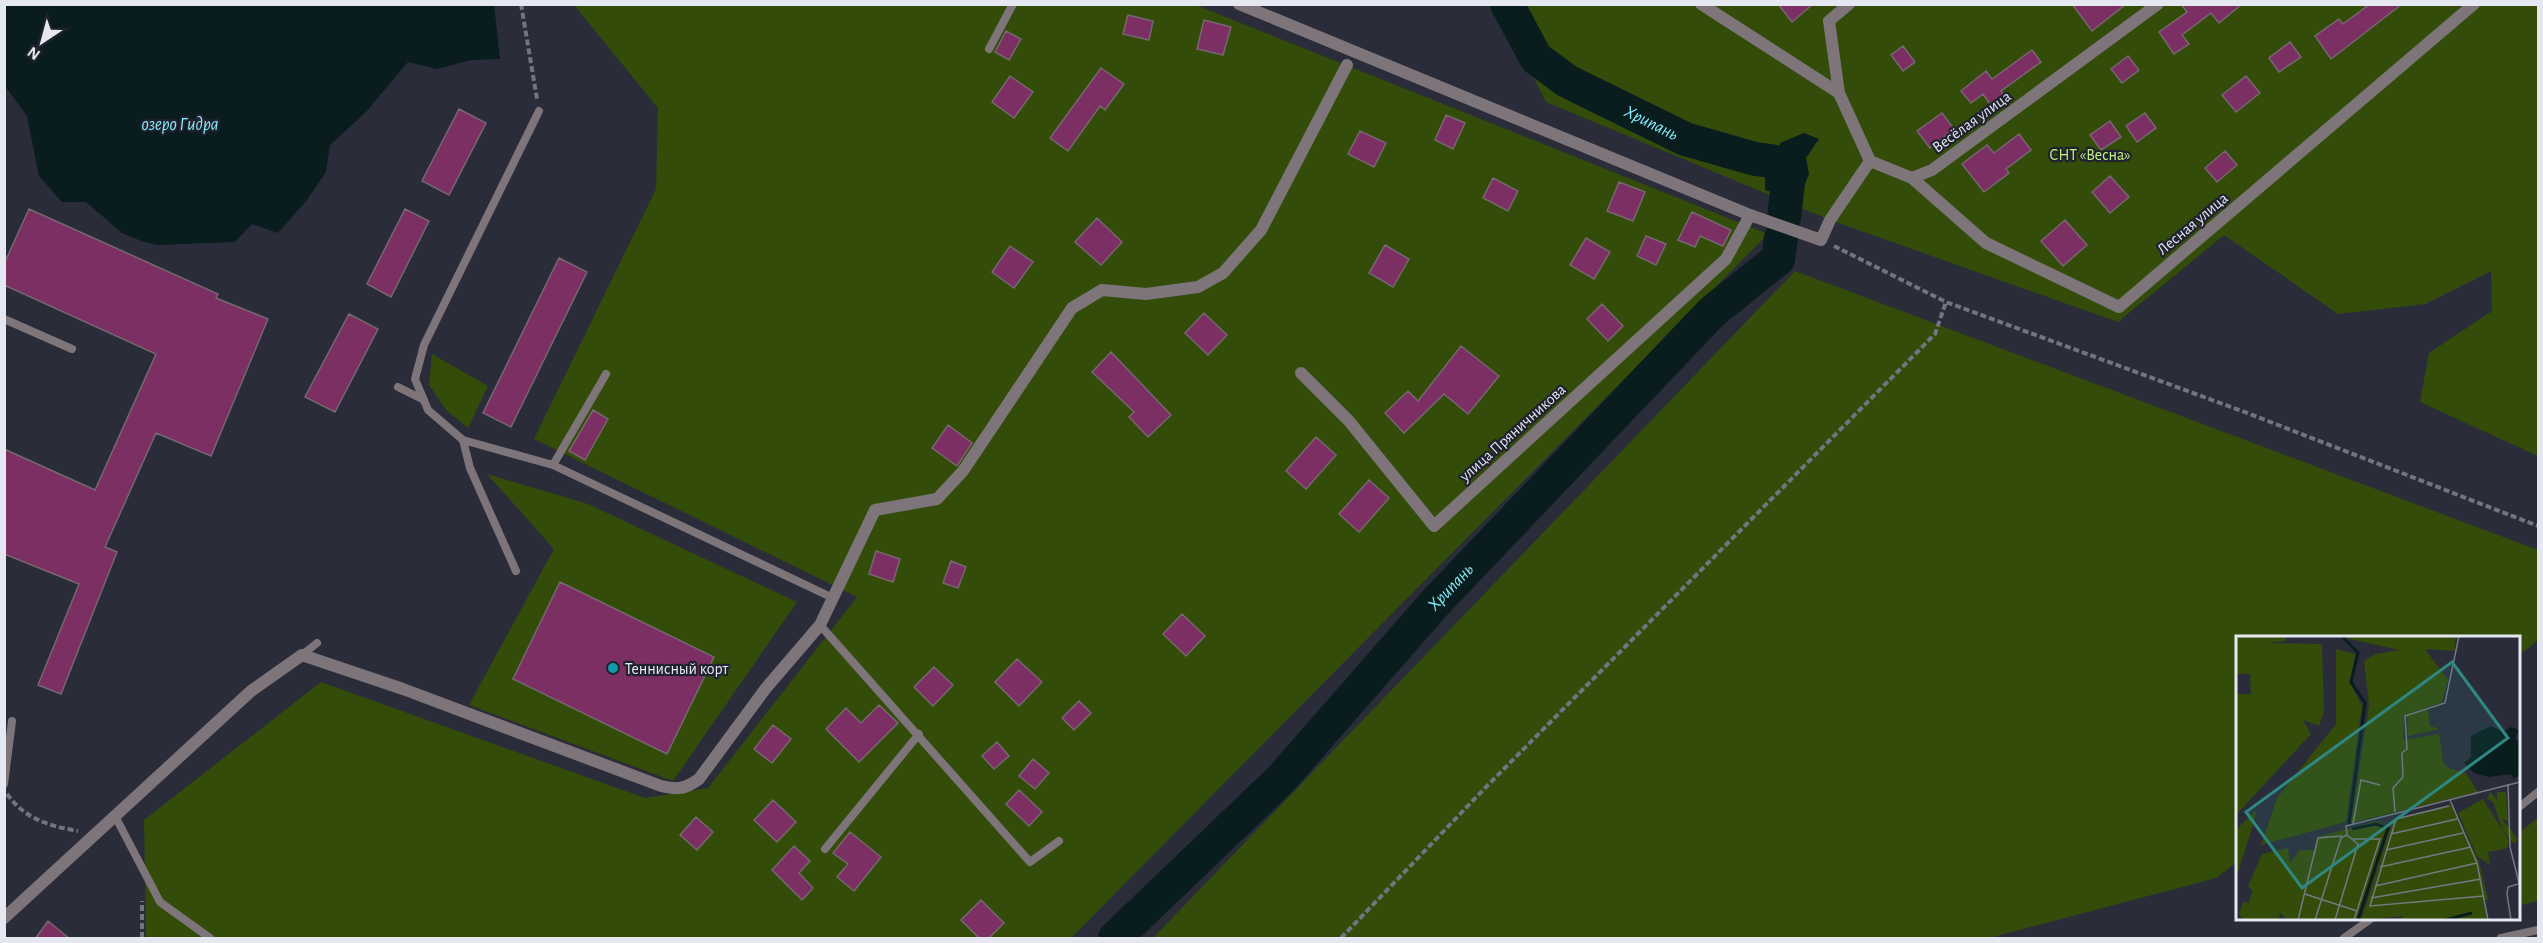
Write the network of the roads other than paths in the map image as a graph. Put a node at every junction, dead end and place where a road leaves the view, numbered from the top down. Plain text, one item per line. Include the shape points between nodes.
1 (1013, 4) edge
2 (1239, 4) edge
3 (1701, 4) edge
4 (1849, 4) edge
5 (2158, 4) edge
6 (2474, 4) edge
7 (989, 49) dead end
8 (1347, 65) dead end
9 (1839, 93) junction
10 (539, 111) road end
11 (1870, 161) junction
12 (1912, 177) junction
13 (1750, 215) junction
14 (4, 319) edge
15 (72, 349) dead end
16 (1301, 373) dead end
17 (606, 374) dead end
18 (398, 387) dead end
19 (424, 400) junction
20 (463, 440) junction
21 (553, 465) junction
22 (516, 571) dead end
23 (833, 598) junction
24 (820, 625) junction
25 (317, 643) dead end
26 (302, 655) junction
27 (12, 721) dead end
28 (919, 734) junction
29 (699, 779) junction
30 (4, 784) edge
31 (688, 791) dead end
32 (2538, 792) edge
33 (2519, 806) edge
34 (111, 820) junction
35 (1059, 840) dead end
36 (825, 849) dead end
37 (4, 918) edge
38 (2371, 919) edge
39 (2538, 930) edge
40 (210, 939) edge
41 (2344, 939) edge
42 (2501, 939) edge

1 - 7 lane
2 - 13 street
3 - 9 street
4 - 9 street via 1828,21
5 - 12 street, Весёлая улица via 1932,170
6 - 12 street, Лесная улица via 2119,307 1986,243
8 - 23 street via 1261,230 1223,273 1198,287 1146,294 1102,290 1072,308 963,471 937,499 875,510
9 - 11 street
10 - 19 lane via 424,345 415,379
11 - 12 street
11 - 13 street via 1821,240
13 - 16 street, улица Пряничникова via 1726,259 1434,526 1349,421
14 - 15 lane
17 - 21 lane
18 - 19 lane
19 - 20 lane via 428,410
20 - 21 lane
20 - 22 lane via 470,468
21 - 23 lane
23 - 24 street
24 - 28 lane
24 - 29 street via 766,688
25 - 26 lane
26 - 29 street via 661,786 678,790
26 - 34 street via 251,691
27 - 30 lane
28 - 35 lane via 1029,862
28 - 36 lane
29 - 31 lane
32 - 33 lane
34 - 37 street
34 - 40 lane via 160,902
38 - 41 lane
39 - 42 lane

